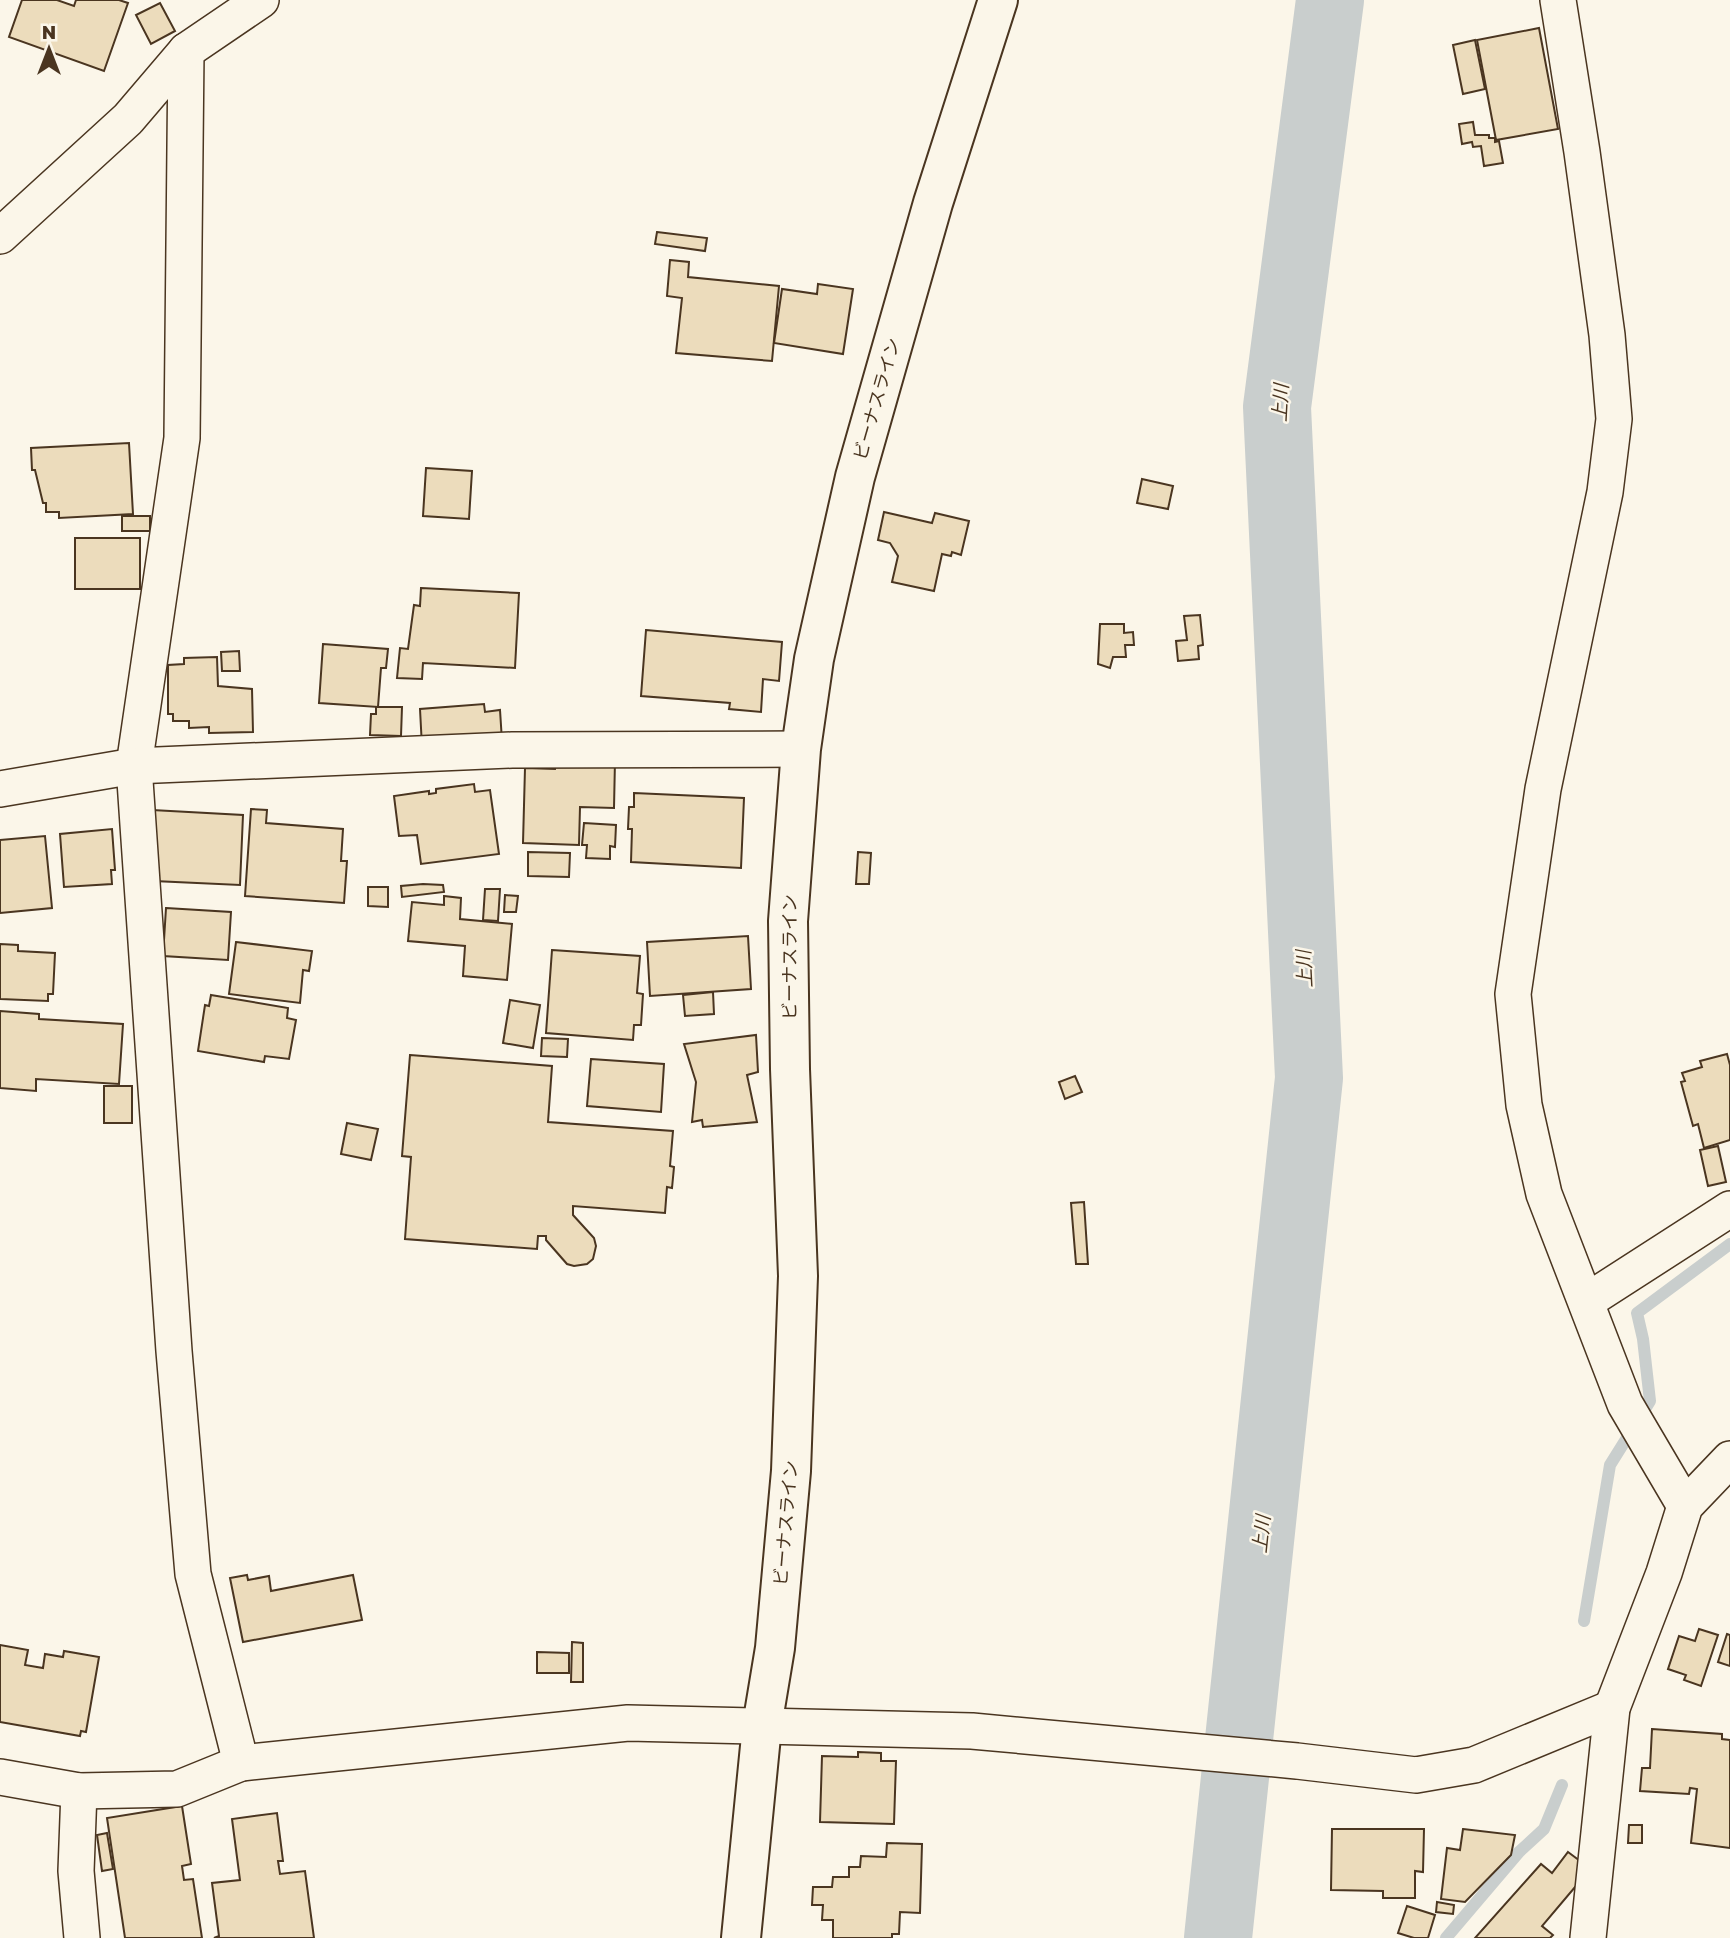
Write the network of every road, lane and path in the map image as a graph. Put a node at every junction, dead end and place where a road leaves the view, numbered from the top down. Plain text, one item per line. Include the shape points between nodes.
1 (261, 0) edge
2 (998, 0) edge
3 (1558, 0) edge
4 (186, 51) junction
5 (0, 236) edge
6 (801, 749) junction
7 (134, 766) junction
8 (0, 789) edge
9 (1730, 1209) edge
10 (1587, 1301) junction
11 (1730, 1459) edge
12 (1685, 1506) junction
13 (1612, 1708) junction
14 (762, 1726) junction
15 (241, 1763) junction
16 (0, 1777) edge
17 (79, 1791) junction
18 (82, 1938) edge
19 (741, 1938) edge
20 (1588, 1938) edge

1 - 4 street
2 - 6 main road, ビーナスライン via 933,203 855,477 814,659
3 - 10 street via 1607,335 1614,419 1605,492 1542,789 1513,994 1524,1105 1544,1194
4 - 5 street via 128,119
4 - 7 street via 182,438
6 - 7 street via 512,750
6 - 14 main road, ビーナスライン via 788,921 799,1276 791,1471 775,1648
7 - 8 street
7 - 15 street via 192,1574
9 - 10 street
10 - 12 street via 1625,1404
11 - 12 street
12 - 13 street
13 - 14 street via 1474,1765 1416,1775 1013,1734
13 - 20 street
14 - 15 street via 628,1723
14 - 19 main road, ビーナスライン
15 - 17 street via 177,1789
16 - 17 street
17 - 18 street via 76,1871

